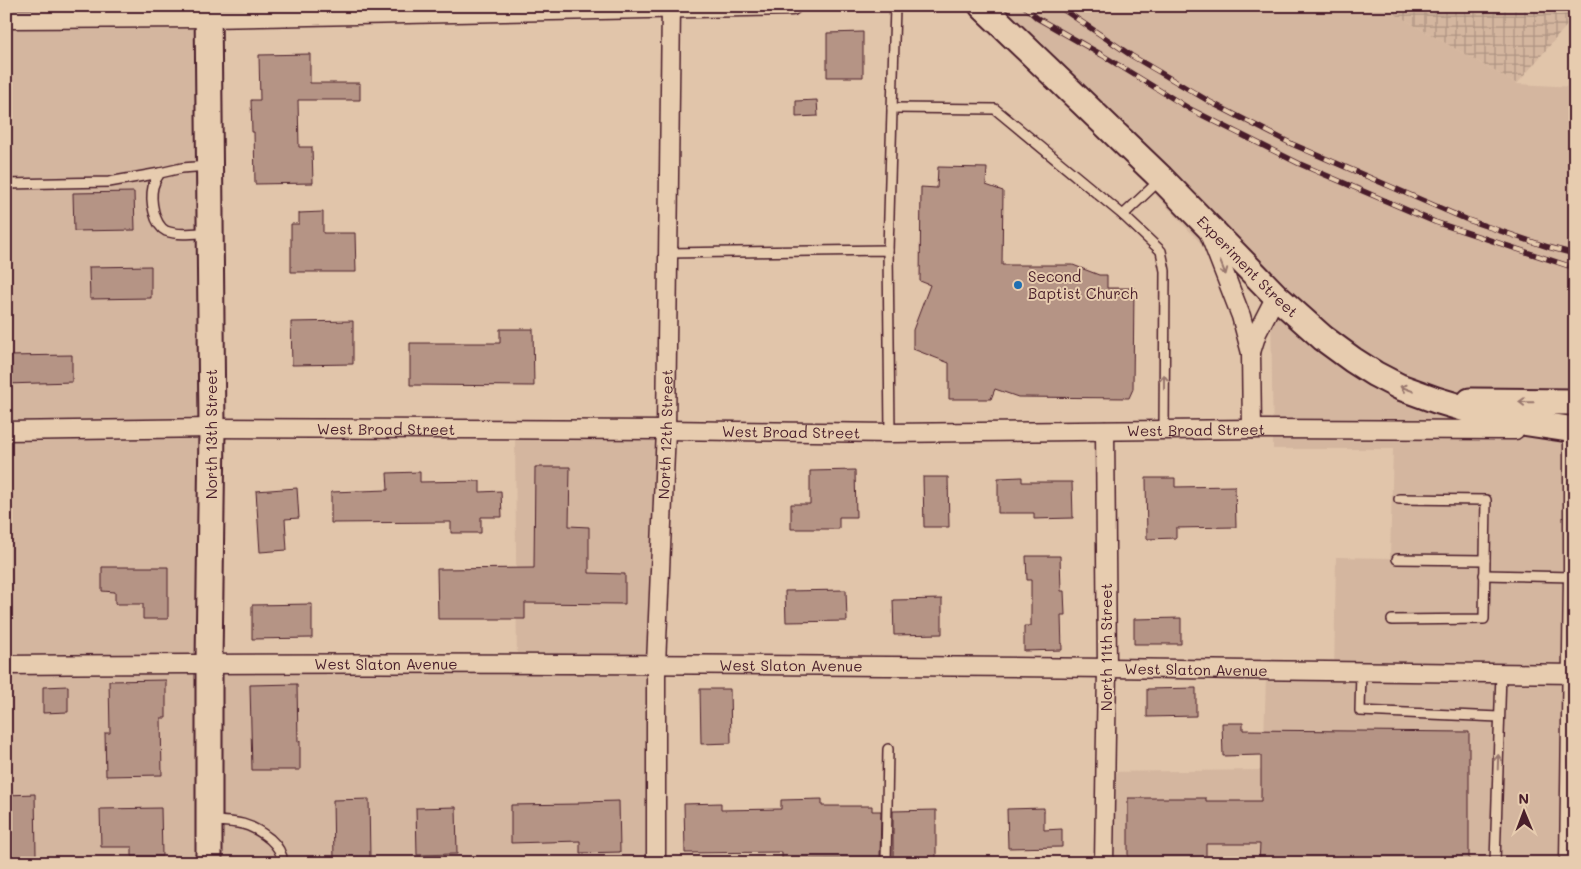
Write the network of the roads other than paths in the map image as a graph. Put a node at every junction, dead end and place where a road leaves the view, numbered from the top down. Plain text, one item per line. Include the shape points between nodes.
1 (792, 6) edge
2 (895, 6) edge
3 (982, 6) edge
4 (1554, 6) edge
5 (671, 8) edge
6 (1575, 9) edge
7 (146, 12) edge
8 (208, 12) edge
9 (6, 19) edge
10 (892, 108) junction
11 (209, 166) junction
12 (160, 173) junction
13 (1161, 178) junction
14 (6, 184) edge
15 (1123, 215) junction
16 (1205, 223) junction
17 (210, 232) junction
18 (888, 250) junction
19 (668, 253) junction
20 (1276, 296) junction
21 (1251, 353) junction
22 (1436, 400) junction
23 (1575, 402) edge
24 (212, 428) junction
25 (1252, 429) junction
26 (666, 430) junction
27 (1574, 430) edge
28 (6, 431) edge
29 (1105, 431) junction
30 (1164, 431) junction
31 (890, 433) junction
32 (1399, 499) dead end
33 (1397, 559) dead end
34 (1485, 560) junction
35 (1484, 575) junction
36 (1573, 577) junction
37 (1392, 620) dead end
38 (209, 663) junction
39 (656, 664) junction
40 (6, 665) edge
41 (1107, 668) junction
42 (1361, 671) junction
43 (1500, 673) junction
44 (1573, 674) edge
45 (1499, 717) junction
46 (888, 749) dead end
47 (209, 821) junction
48 (209, 863) edge
49 (283, 863) edge
50 (656, 863) edge
51 (886, 863) edge
52 (1104, 863) edge
53 (1495, 863) edge
54 (1569, 863) edge

1 - 5 street
2 - 10 lane
3 - 13 main road, Experiment Street
4 - 6 lane
5 - 8 street
5 - 19 street, North 12th Street
7 - 8 street
7 - 9 street
8 - 11 main road, North 13th Street
10 - 15 lane via 995,110
10 - 18 lane
11 - 12 lane
11 - 17 main road, North 13th Street
12 - 14 lane via 109,182
12 - 17 lane via 153,187 156,221 165,230 180,234
13 - 15 lane
13 - 16 main road, Experiment Street
30 -> 15 lane via 1165,271 1161,250
16 - 20 main road, Experiment Street
16 -> 21 street via 1239,309
17 - 24 main road, North 13th Street
18 - 19 lane
18 - 31 lane
19 - 26 street, North 12th Street
20 - 21 street via 1257,333
22 -> 20 main road, Experiment Street via 1400,387 1353,360
21 - 25 street
23 -> 22 main road
22 - 27 main road, Experiment Street via 1496,418
24 - 26 street, West Broad Street
24 - 28 street, West Broad Street
24 - 38 main road, North 13th Street
25 - 27 street, West Broad Street
25 - 30 street, West Broad Street
26 - 31 street, West Broad Street
26 - 39 street, North 12th Street
27 - 36 street
29 - 30 street, West Broad Street
29 - 31 street, West Broad Street
29 - 41 street, North 11th Street
32 - 34 lane via 1486,500
33 - 34 lane
34 - 35 lane
35 - 36 lane
35 - 37 lane via 1484,619
36 - 44 street
38 - 39 street, West Slaton Avenue
38 - 40 street, West Slaton Avenue
38 - 47 main road, North 13th Street
39 - 41 street, West Slaton Avenue
39 - 50 street, North 12th Street
41 - 42 street, West Slaton Avenue
41 - 52 street, North 11th Street
42 - 43 street, West Slaton Avenue
42 - 45 lane via 1360,711
43 - 44 street, West Slaton Avenue
43 - 45 lane
44 - 54 street
53 -> 45 lane
46 - 51 lane
47 - 48 main road, North 13th Street
47 - 49 lane via 232,821 258,830 277,845

